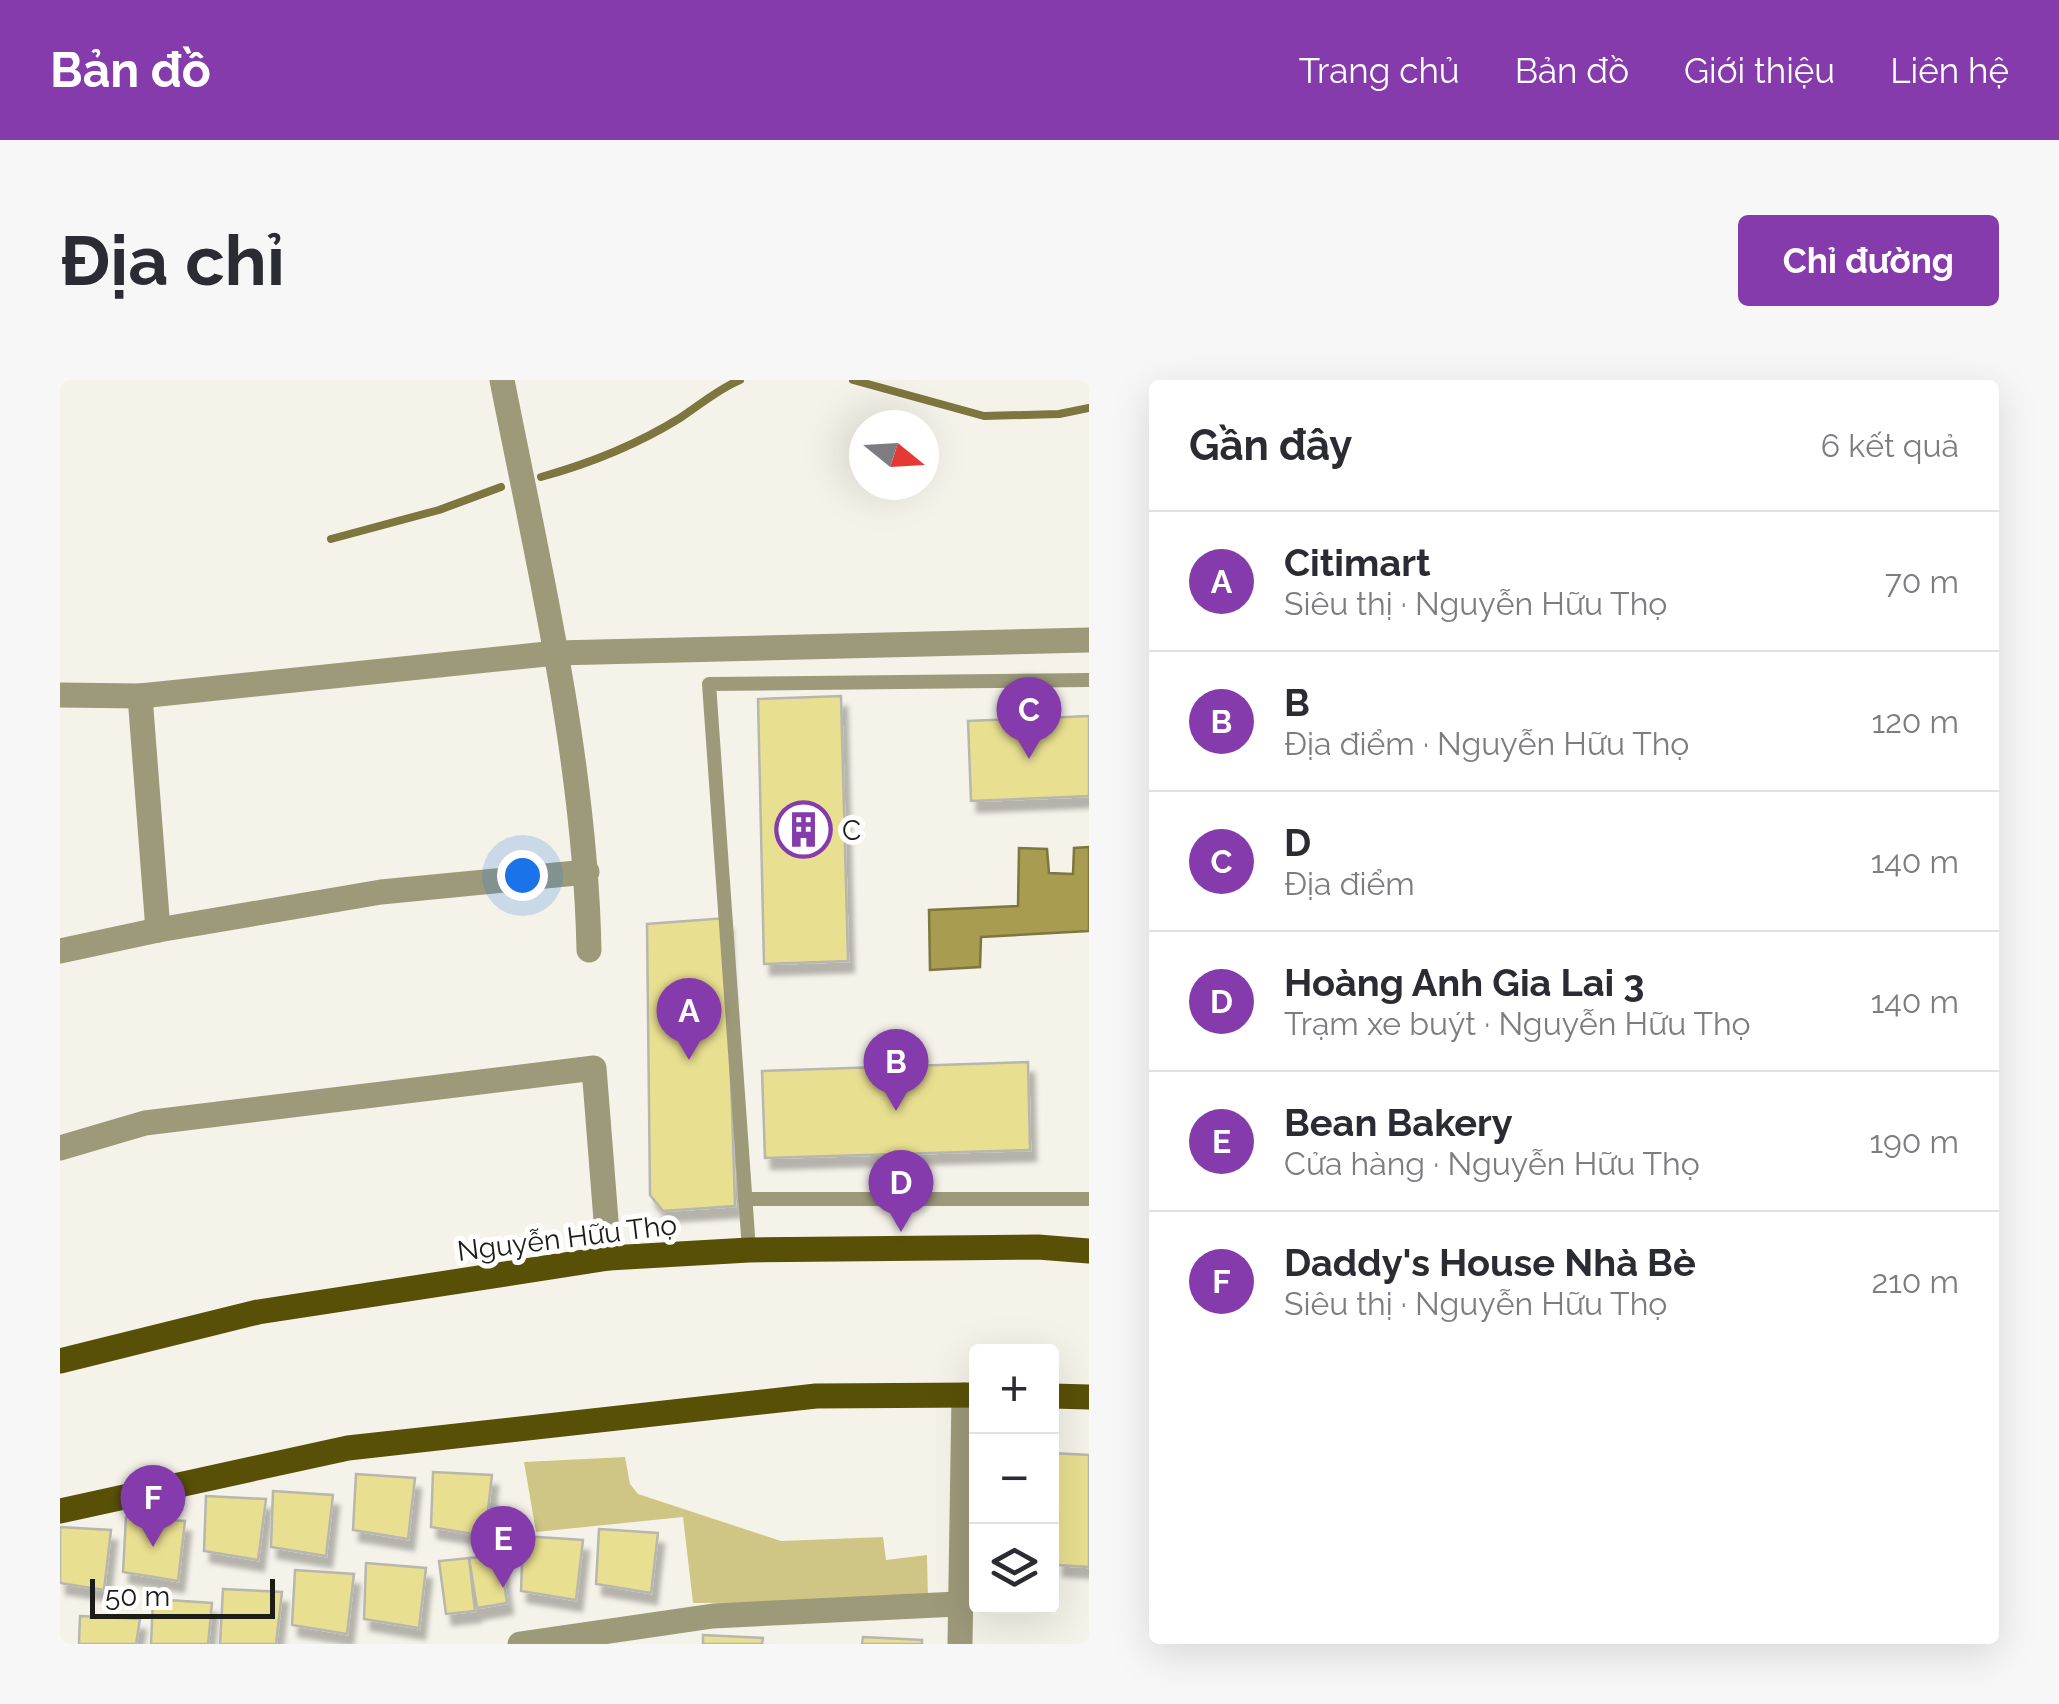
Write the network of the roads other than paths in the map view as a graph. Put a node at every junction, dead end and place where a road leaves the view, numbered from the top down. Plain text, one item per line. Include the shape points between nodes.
1 (502, 380) edge
2 (1089, 640) edge
3 (556, 653) junction
4 (1089, 680) edge
5 (60, 696) edge
6 (140, 696) junction
7 (587, 872) junction
8 (158, 930) junction
9 (589, 950) dead end
10 (60, 951) edge
11 (60, 1148) edge
12 (745, 1199) junction
13 (1089, 1199) edge
14 (750, 1250) junction
15 (1089, 1250) edge
16 (610, 1258) junction
17 (60, 1360) edge
18 (969, 1396) edge
19 (1059, 1396) edge
20 (1089, 1397) edge
21 (969, 1413) edge
22 (60, 1511) edge
23 (958, 1604) junction
24 (520, 1644) edge
25 (960, 1644) edge

1 - 3 street
2 - 3 street
3 - 6 street
3 - 7 street
4 - 12 lane via 709,684
5 - 6 street
6 - 8 street
7 - 8 street via 381,892
7 - 9 street
8 - 10 street
11 - 16 street via 146,1124 594,1068
12 - 13 lane
12 - 14 lane
14 - 15 main road, Nguyễn Hữu Thọ
14 - 16 main road, Nguyễn Hữu Thọ
16 - 17 main road, Nguyễn Hữu Thọ via 258,1312
18 - 22 main road via 816,1396 348,1448
19 - 20 main road
21 - 23 street
23 - 24 street via 713,1616
23 - 25 street

